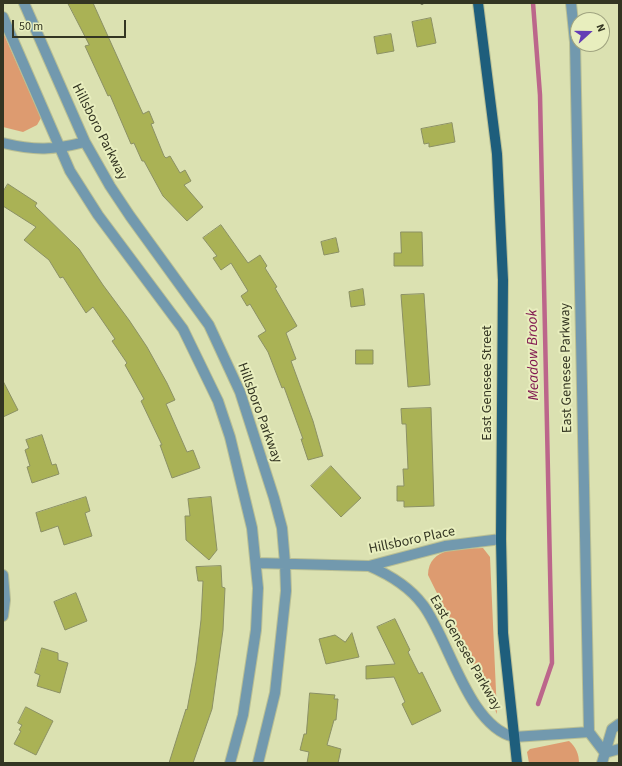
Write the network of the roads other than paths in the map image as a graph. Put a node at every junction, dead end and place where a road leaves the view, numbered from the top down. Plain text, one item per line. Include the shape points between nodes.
1 (24, 3) edge
2 (478, 3) edge
3 (571, 3) edge
4 (3, 17) edge
5 (85, 142) junction
6 (3, 143) edge
7 (60, 148) junction
8 (501, 539) junction
9 (257, 563) junction
10 (285, 563) junction
11 (369, 566) junction
12 (3, 575) edge
13 (3, 616) edge
14 (619, 724) edge
15 (589, 732) junction
16 (514, 737) junction
17 (619, 749) edge
18 (603, 758) edge
19 (230, 763) edge
20 (258, 763) edge
21 (517, 763) edge

1 - 5 street, Hillsboro Parkway
2 - 8 main road, East Genesee Street via 497,154 503,280
3 - 15 street, East Genesee Parkway via 575,58
4 - 7 street
5 - 7 street
5 - 10 street, Hillsboro Parkway via 130,216 209,325 243,400 282,528
6 - 7 street via 28,149
7 - 9 street via 70,171 98,215 183,329 198,356 218,401 230,437 252,528
8 - 11 street, Hillsboro Place via 445,546
8 - 16 main road, East Genesee Street via 503,633
9 - 10 street, Hillsboro Place
9 - 19 street via 256,630 243,715
10 - 11 street, Hillsboro Place
10 - 20 street, Hillsboro Parkway via 286,591 275,693
11 - 16 street, East Genesee Parkway via 391,576 413,593 424,606 462,681 487,722 504,735
12 - 13 street
14 - 18 street via 612,729
15 - 16 street, East Genesee Parkway
15 - 18 street
16 - 21 main road, East Genesee Street
17 - 18 street

